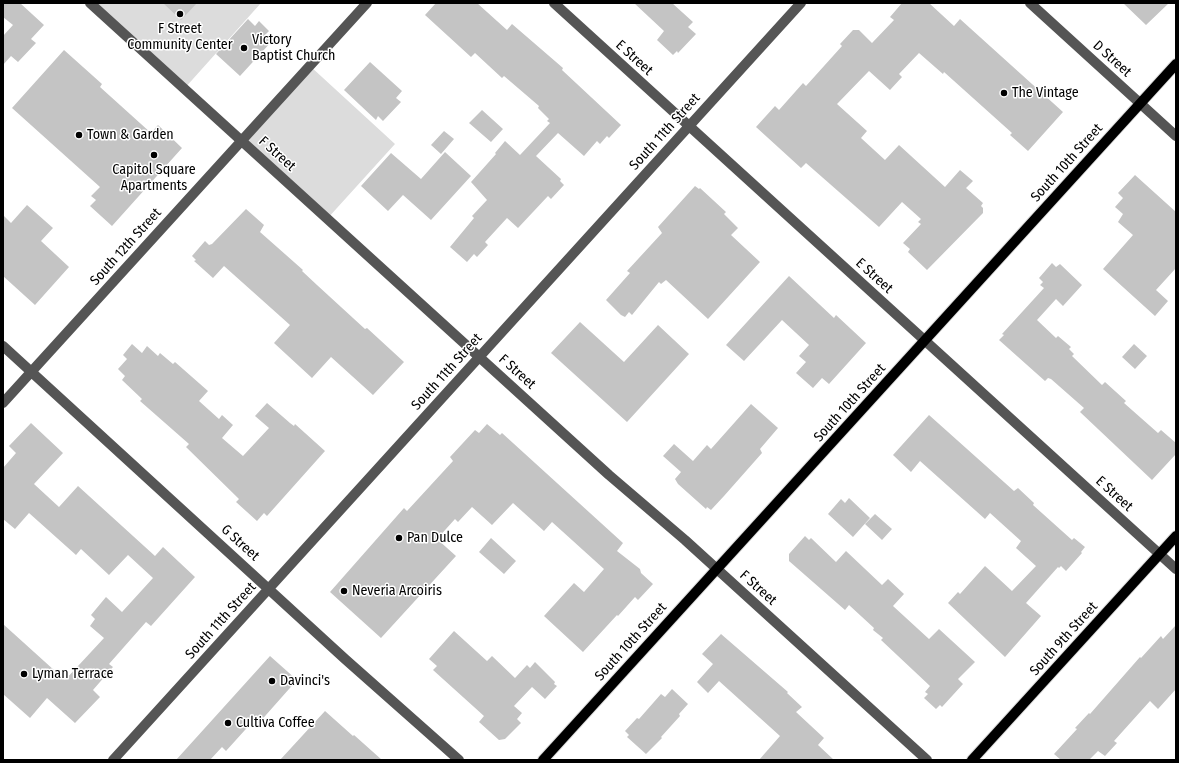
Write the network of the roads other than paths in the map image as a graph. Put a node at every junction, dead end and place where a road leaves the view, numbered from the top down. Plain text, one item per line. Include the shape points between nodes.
1 (90, 3) edge
2 (367, 3) edge
3 (554, 3) edge
4 (801, 3) edge
5 (1030, 3) edge
6 (1176, 64) edge
7 (1140, 104) junction
8 (689, 126) junction
9 (1176, 136) edge
10 (242, 141) junction
11 (924, 341) junction
12 (3, 346) edge
13 (480, 357) junction
14 (32, 372) junction
15 (3, 403) edge
16 (1176, 536) edge
17 (1160, 554) junction
18 (717, 569) junction
19 (1176, 569) edge
20 (270, 588) junction
21 (113, 760) edge
22 (459, 760) edge
23 (543, 760) edge
24 (927, 760) edge
25 (972, 760) edge

1 - 10 street, F Street
2 - 10 street, South 12th Street
3 - 8 street, E Street
4 - 8 street, South 11th Street
5 - 7 street, D Street
6 - 7 main road, South 10th Street
7 - 9 street, D Street
7 - 11 main road, South 10th Street
8 - 11 street, E Street
8 - 13 street, South 11th Street
10 - 13 street, F Street
10 - 14 street, South 12th Street
11 - 17 street, E Street
11 - 18 main road, South 10th Street
12 - 14 street, G Street
13 - 18 street, F Street
13 - 20 street, South 11th Street
14 - 15 street, South 12th Street
14 - 20 street, G Street
16 - 17 main road, South 9th Street
17 - 19 street, E Street
17 - 25 main road, South 9th Street
18 - 23 main road, South 10th Street
18 - 24 street, F Street
20 - 21 street, South 11th Street
20 - 22 street, G Street via 345,659

